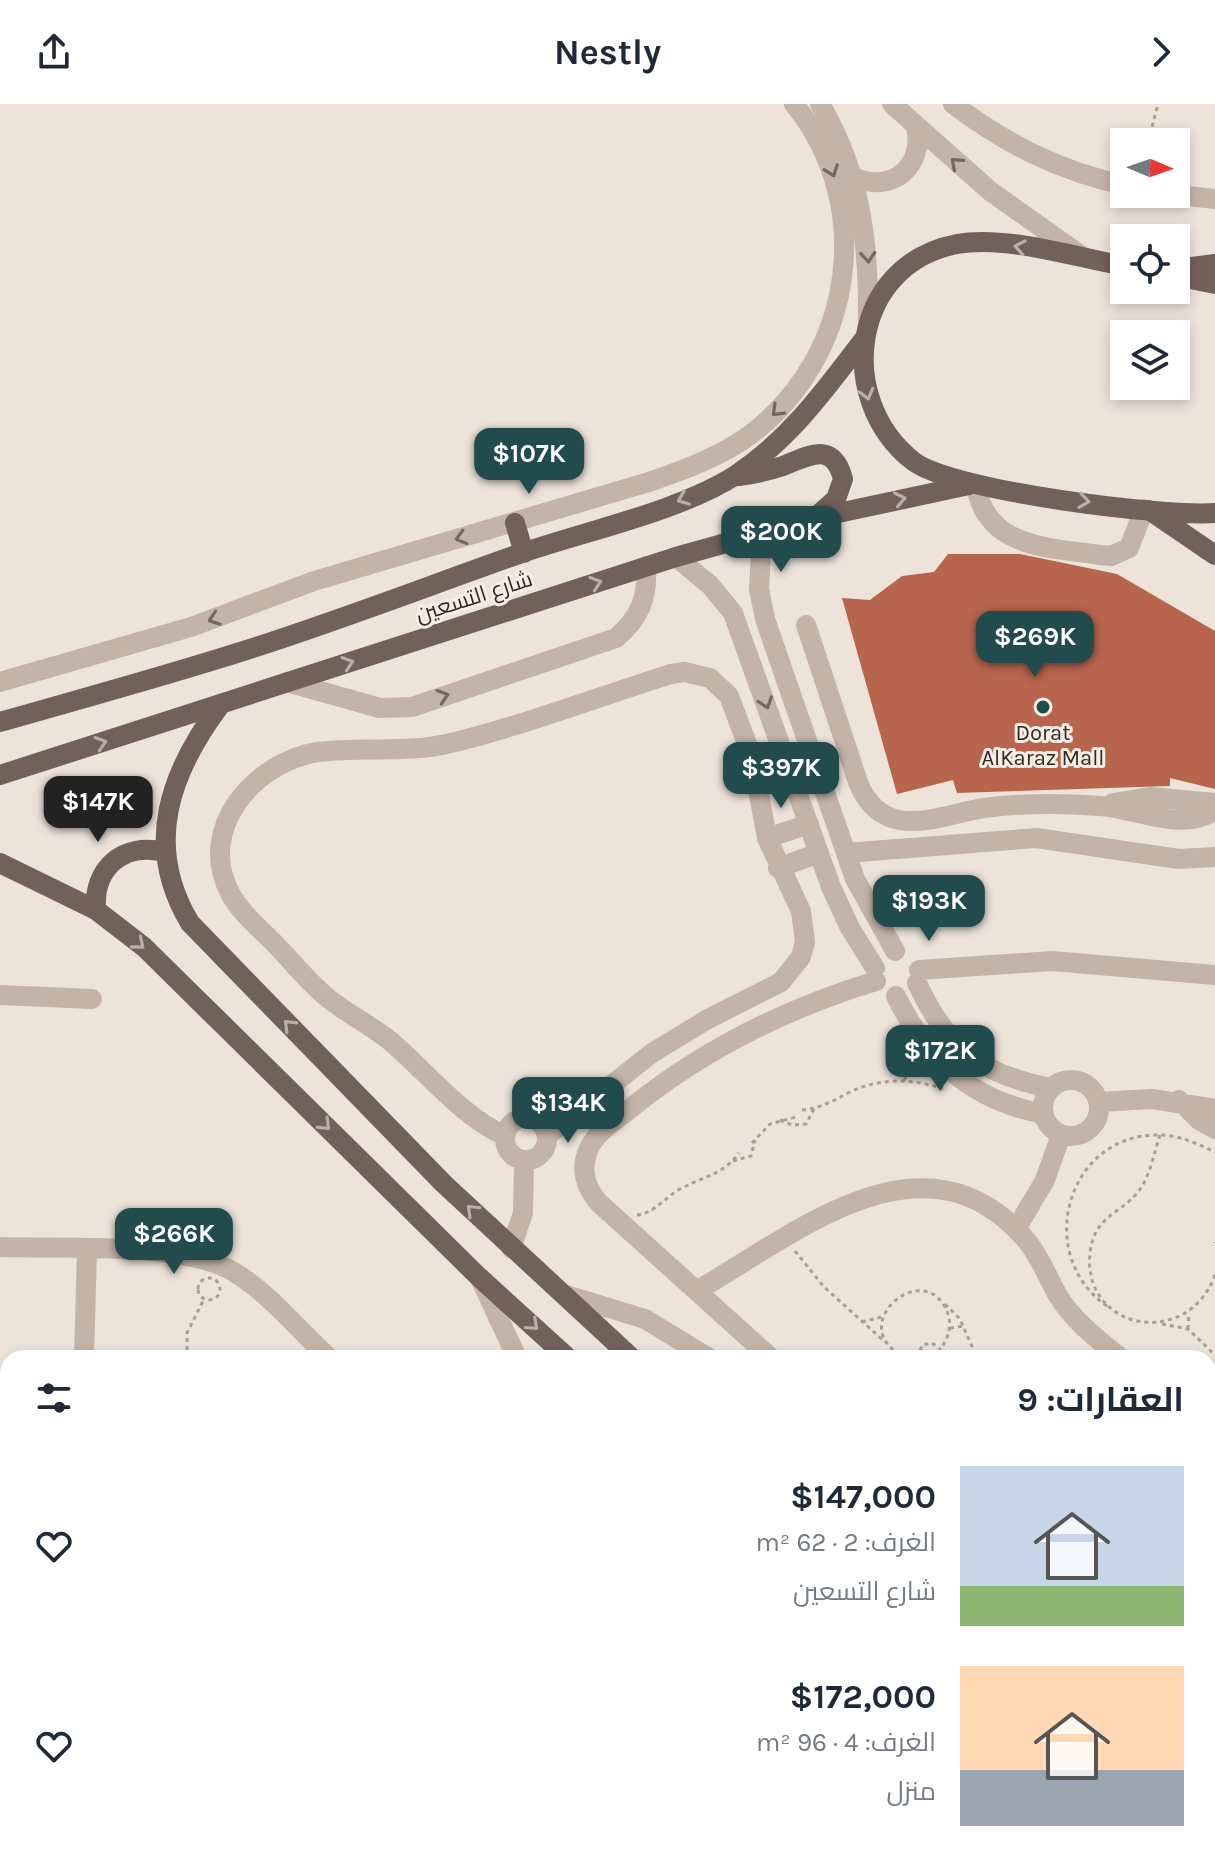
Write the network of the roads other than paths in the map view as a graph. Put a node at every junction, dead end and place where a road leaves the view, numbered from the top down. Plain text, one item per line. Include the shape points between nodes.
1 (794, 104) edge
2 (820, 104) edge
3 (892, 104) edge
4 (953, 104) edge
5 (916, 127) junction
6 (854, 177) junction
7 (1110, 181) edge
8 (1190, 196) edge
9 (1215, 199) edge
10 (1086, 259) junction
11 (1110, 263) edge
12 (1215, 264) edge
13 (1190, 267) edge
14 (1190, 279) edge
15 (1215, 284) edge
16 (866, 330) junction
17 (733, 477) junction
18 (972, 485) junction
19 (1146, 510) junction
20 (1215, 513) edge
21 (815, 518) junction
22 (515, 523) junction
23 (762, 533) junction
24 (524, 553) junction
25 (1215, 555) edge
26 (676, 557) junction
27 (646, 566) junction
28 (806, 625) dead end
29 (0, 682) edge
30 (287, 682) junction
31 (221, 704) junction
32 (0, 722) edge
33 (0, 775) edge
34 (1215, 803) edge
35 (1102, 806) junction
36 (1215, 810) edge
37 (809, 824) junction
38 (767, 838) junction
39 (164, 852) junction
40 (819, 853) junction
41 (846, 853) junction
42 (1215, 857) edge
43 (0, 863) edge
44 (778, 868) junction
45 (96, 910) junction
46 (895, 951) junction
47 (876, 974) junction
48 (1215, 975) edge
49 (918, 977) junction
50 (0, 995) edge
51 (896, 996) junction
52 (92, 999) dead end
53 (1051, 1088) junction
54 (1179, 1100) junction
55 (1099, 1102) junction
56 (1215, 1109) edge
57 (1044, 1114) junction
58 (1215, 1129) edge
59 (1061, 1135) junction
60 (505, 1136) junction
61 (547, 1136) junction
62 (524, 1160) junction
63 (1016, 1229) junction
64 (0, 1247) edge
65 (511, 1248) junction
66 (87, 1250) junction
67 (480, 1278) junction
68 (698, 1290) junction
69 (563, 1294) junction
70 (84, 1350) edge
71 (320, 1350) edge
72 (513, 1350) edge
73 (559, 1350) edge
74 (623, 1350) edge
75 (696, 1350) edge
76 (762, 1350) edge
77 (1112, 1350) edge

1 -> 22 street via 815,133 833,173 846,249 836,309 800,383 764,424 718,455
2 - 6 street
3 - 5 street
4 - 7 street via 996,136 1048,163
5 - 6 street via 916,155 899,177 872,184
10 -> 5 street via 990,191
6 -> 16 street via 868,249
8 - 9 street
10 - 11 main road, شارع التسعين
10 -> 16 main road, شارع التسعين via 989,242 955,245 923,257 896,277
12 - 13 main road
14 - 15 main road
16 - 17 main road, شارع التسعين via 809,411
16 -> 18 main road via 862,374 871,409 889,439 915,463
17 - 21 main road via 824,454 840,468 842,489
17 -> 24 main road, شارع التسعين via 625,522
18 -> 19 main road
18 - 19 street via 982,511 1011,538 1100,555 1129,548
21 -> 18 main road, شارع التسعين
19 - 20 main road
19 - 25 main road
21 - 23 main road, شارع التسعين
22 - 24 main road
22 -> 29 street
23 - 26 main road, شارع التسعين
23 - 41 street via 759,589 765,619
24 - 32 main road, شارع التسعين via 261,645
26 - 27 main road, شارع التسعين
26 -> 37 street via 733,613
30 -> 27 main road, شارع التسعين
30 -> 27 street via 380,708 412,707 616,638 645,599
28 - 35 street via 859,785 879,812 912,821 1014,805
30 - 31 main road, شارع التسعين
33 -> 31 main road, شارع التسعين
31 - 39 main road via 177,781
34 - 35 street via 1150,797
35 - 36 street via 1185,820
37 - 38 street
37 - 40 street
38 - 44 street
38 - 60 street via 752,757 729,696 710,678 684,672 448,744 301,756 266,773 244,793 228,817 220,855 223,875 241,909 318,989 388,1040 483,1124
39 - 45 main road via 137,849 113,860 97,882
65 -> 39 main road via 202,938 176,897
40 - 44 street
40 - 47 street via 840,908
41 - 42 street via 1036,838 1179,859
41 - 46 street via 863,897
43 - 45 main road
44 - 61 street via 806,926 793,971 652,1053
45 -> 67 main road via 166,968
46 - 47 street via 879,959
46 - 49 street via 911,956
47 - 51 street via 881,989
47 - 68 street via 732,1039 666,1082 594,1140 584,1166 590,1192
48 - 49 street via 1052,961
49 - 51 street
49 - 53 street via 935,1018 967,1055 1011,1079
50 - 52 street
51 - 57 street via 922,1043 945,1068 1001,1104
53 - 55 street via 1066,1081 1083,1083
53 - 57 street
54 - 55 street
54 - 56 street
54 - 58 street
55 - 59 street via 1093,1127 1078,1136
57 - 59 street
59 - 63 street via 1045,1180
60 - 61 street via 509,1127 526,1118 543,1127
60 - 62 street via 510,1152
61 - 62 street via 541,1153
62 - 65 street via 523,1213
63 - 68 street via 968,1198 930,1188 867,1195
63 - 77 street via 1070,1313
64 - 66 street
65 - 69 main road
66 - 70 street
66 - 71 street via 174,1253 220,1264 247,1281
67 - 72 street
67 -> 73 main road
68 - 76 street
69 - 74 main road
69 - 75 street via 645,1319

